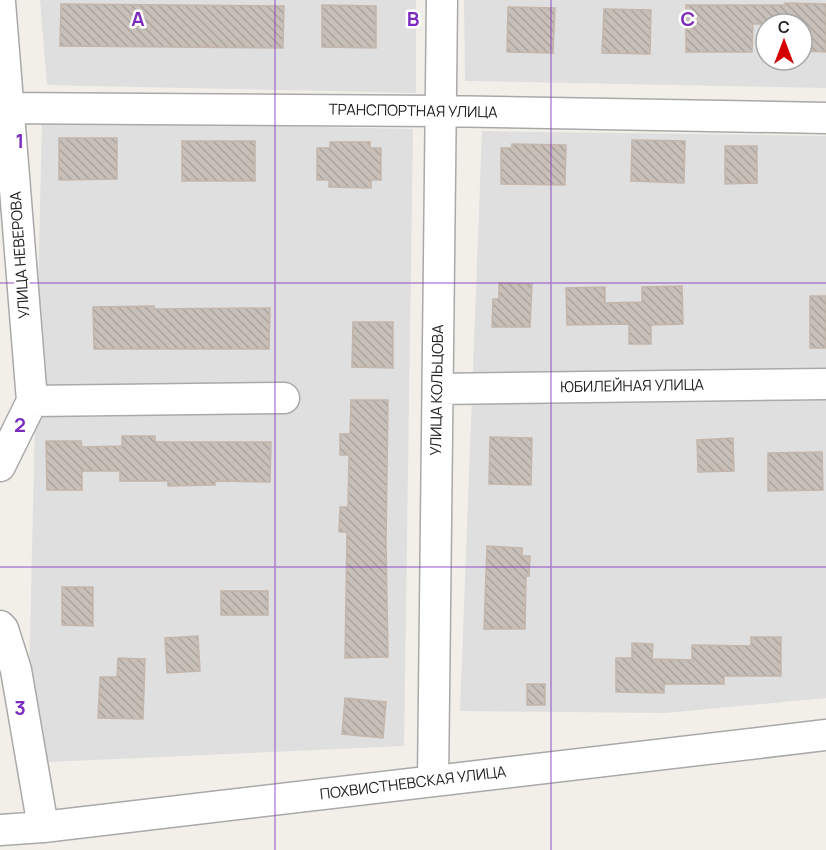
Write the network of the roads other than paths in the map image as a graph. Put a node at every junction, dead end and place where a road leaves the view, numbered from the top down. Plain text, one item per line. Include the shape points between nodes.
1 (442, 0) edge
2 (0, 2) edge
3 (4, 108) edge
4 (440, 111) junction
5 (826, 118) edge
6 (826, 384) edge
7 (438, 389) junction
8 (284, 398) dead end
9 (32, 401) junction
10 (0, 466) edge
11 (0, 626) edge
12 (826, 735) edge
13 (433, 781) junction
14 (43, 827) junction
15 (0, 830) edge

1 - 4 street, УЛИЦА КОЛЬЦОВА
2 - 3 street, УЛИЦА НЕВЕРОВА
3 - 4 street, ТРАНСПОРТНАЯ УЛИЦА
3 - 9 street, УЛИЦА НЕВЕРОВА
4 - 5 street, ТРАНСПОРТНАЯ УЛИЦА
4 - 7 street, УЛИЦА КОЛЬЦОВА
6 - 7 street, ЮБИЛЕЙНАЯ УЛИЦА
7 - 13 street, УЛИЦА КОЛЬЦОВА
8 - 9 street
9 - 10 street
11 - 14 street via 16,670
12 - 13 street, ПОХВИСТНЕВСКАЯ УЛИЦА
13 - 14 street, ПОХВИСТНЕВСКАЯ УЛИЦА
14 - 15 street, ПОХВИСТНЕВСКАЯ УЛИЦА

